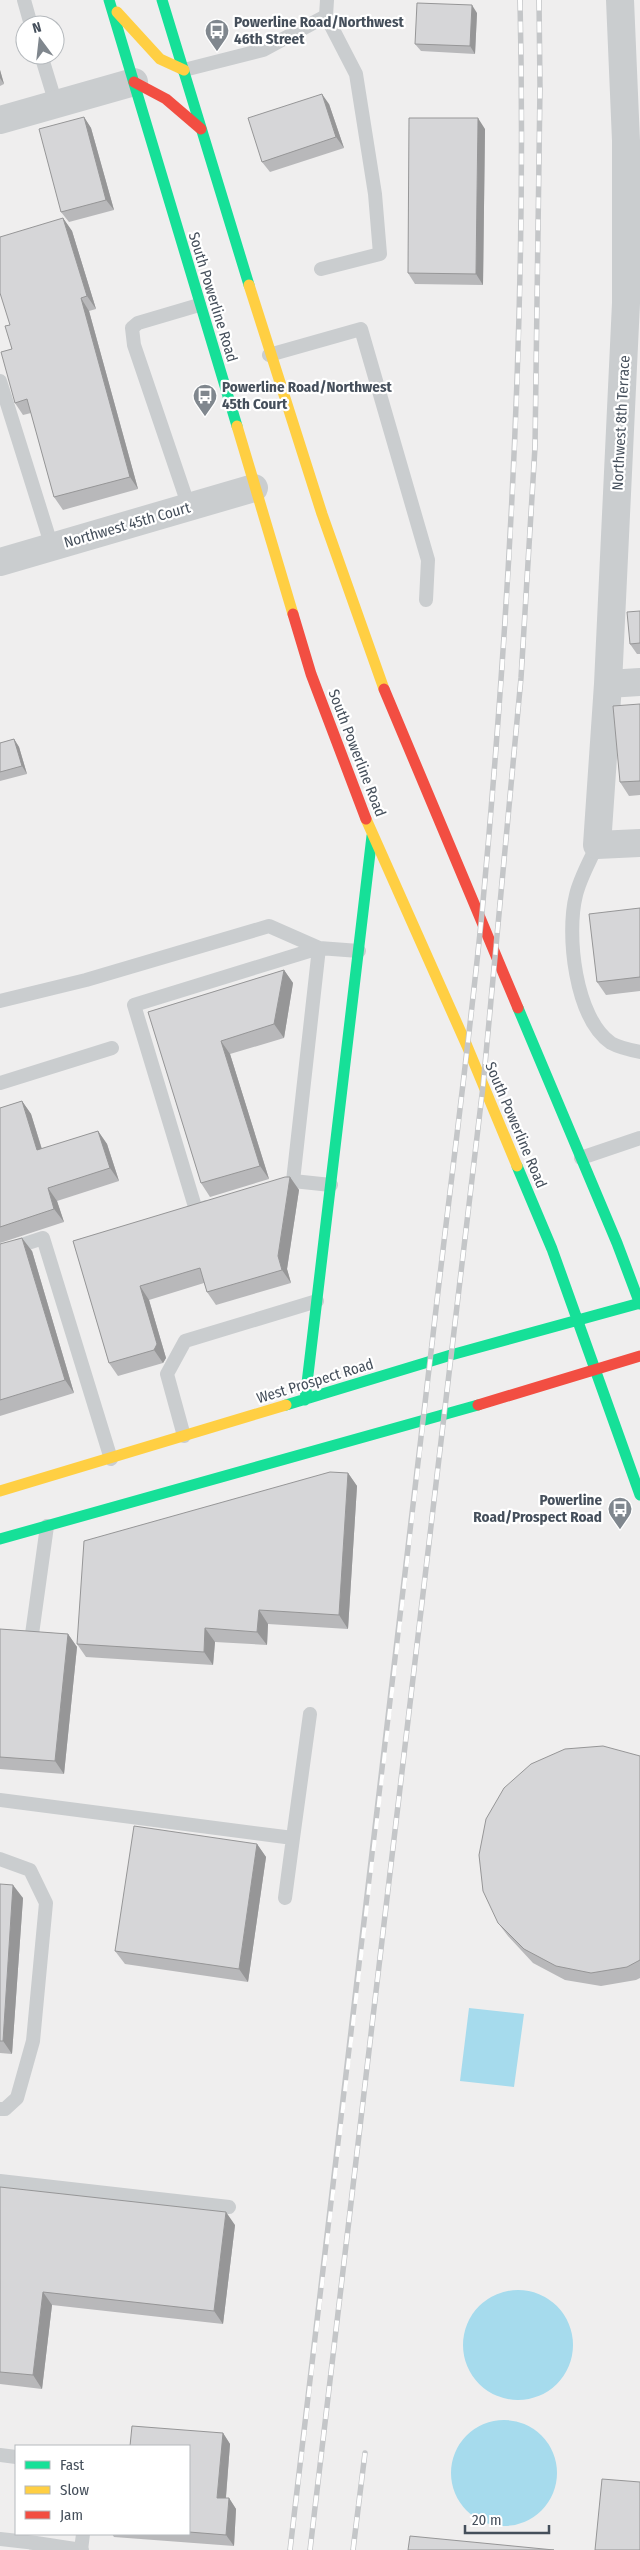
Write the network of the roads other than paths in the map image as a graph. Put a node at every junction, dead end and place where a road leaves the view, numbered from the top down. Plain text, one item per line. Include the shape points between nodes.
1 (24, 0) edge
2 (162, 0) edge
3 (327, 0) edge
4 (620, 0) edge
5 (109, 1) edge
6 (29, 15) edge
7 (326, 16) junction
8 (44, 65) edge
9 (184, 70) junction
10 (134, 82) junction
11 (56, 104) junction
12 (0, 120) edge
13 (201, 130) junction
14 (633, 140) edge
15 (321, 269) dead end
16 (199, 305) junction
17 (269, 355) junction
18 (0, 381) edge
19 (254, 488) junction
20 (189, 507) junction
21 (52, 547) junction
22 (0, 562) edge
23 (426, 600) dead end
24 (640, 682) edge
25 (608, 684) junction
26 (372, 835) junction
27 (640, 843) edge
28 (597, 846) junction
29 (319, 948) junction
30 (359, 952) junction
31 (0, 1001) edge
32 (112, 1048) dead end
33 (640, 1052) edge
34 (0, 1083) edge
35 (640, 1138) edge
36 (581, 1158) junction
37 (293, 1181) junction
38 (331, 1185) junction
39 (276, 1186) edge
40 (223, 1202) edge
41 (0, 1252) edge
42 (317, 1301) junction
43 (640, 1304) edge
44 (578, 1320) junction
45 (640, 1356) edge
46 (597, 1370) junction
47 (305, 1400) junction
48 (184, 1436) junction
49 (111, 1458) junction
50 (0, 1491) edge
51 (640, 1495) edge
52 (47, 1526) junction
53 (0, 1538) edge
54 (32, 1634) edge
55 (310, 1714) dead end
56 (0, 1800) edge
57 (293, 1838) junction
58 (0, 1860) edge
59 (285, 1898) dead end
60 (0, 2109) edge
61 (0, 2181) edge
62 (228, 2207) dead end
63 (0, 2455) edge
64 (15, 2457) edge
65 (83, 2535) edge
66 (0, 2539) edge
67 (36, 2547) edge
68 (82, 2550) edge

1 - 6 lane
2 - 9 main road
3 - 7 lane
4 - 14 street, Northwest 8th Terrace
5 - 9 main road via 150,50 160,59
5 - 10 main road, South Powerline Road
7 - 9 lane via 263,50
7 - 15 lane via 356,74 375,194 380,254
8 - 11 lane
9 - 13 main road
10 - 11 street
10 - 13 main road via 166,99
10 - 16 main road, South Powerline Road
11 - 12 street
13 - 17 main road
14 - 25 street, Northwest 8th Terrace
16 - 19 main road, South Powerline Road
16 - 20 lane via 138,323 132,328 134,345
17 - 23 lane via 361,330 428,560
17 - 36 main road via 329,539 382,684
18 - 21 lane
19 - 20 street, Northwest 45th Court
19 - 26 main road, South Powerline Road via 312,674
20 - 21 street, Northwest 45th Court
21 - 22 street, Northwest 45th Court
24 - 25 street
25 - 28 street, Northwest 8th Terrace
26 - 30 main road
26 - 44 main road, South Powerline Road via 521,1172
27 - 28 street
28 - 33 lane via 576,894 572,921 572,950 578,983 590,1017 610,1042
29 - 30 lane
29 - 31 lane via 269,926 86,980
29 - 37 lane
29 - 40 lane via 134,1005 196,1210
30 - 38 main road
32 - 34 lane
35 - 36 lane
36 - 43 main road
37 - 38 lane
37 - 39 lane
38 - 42 main road
41 - 49 lane via 44,1238
42 - 47 main road
42 - 48 lane via 185,1341 167,1374
43 - 44 main road, West Prospect Road
44 - 46 main road, South Powerline Road
44 - 47 main road, West Prospect Road
45 - 46 main road
46 - 51 main road, South Powerline Road
46 - 52 main road
47 - 48 main road, West Prospect Road
48 - 49 main road, West Prospect Road
49 - 50 main road, West Prospect Road
52 - 53 main road
52 - 54 lane
55 - 57 lane
56 - 57 lane
57 - 59 lane
58 - 60 lane via 30,1870 46,1903 33,2041 17,2098 5,2109
61 - 62 lane
63 - 64 lane
65 - 68 lane
66 - 67 lane
67 - 68 lane

